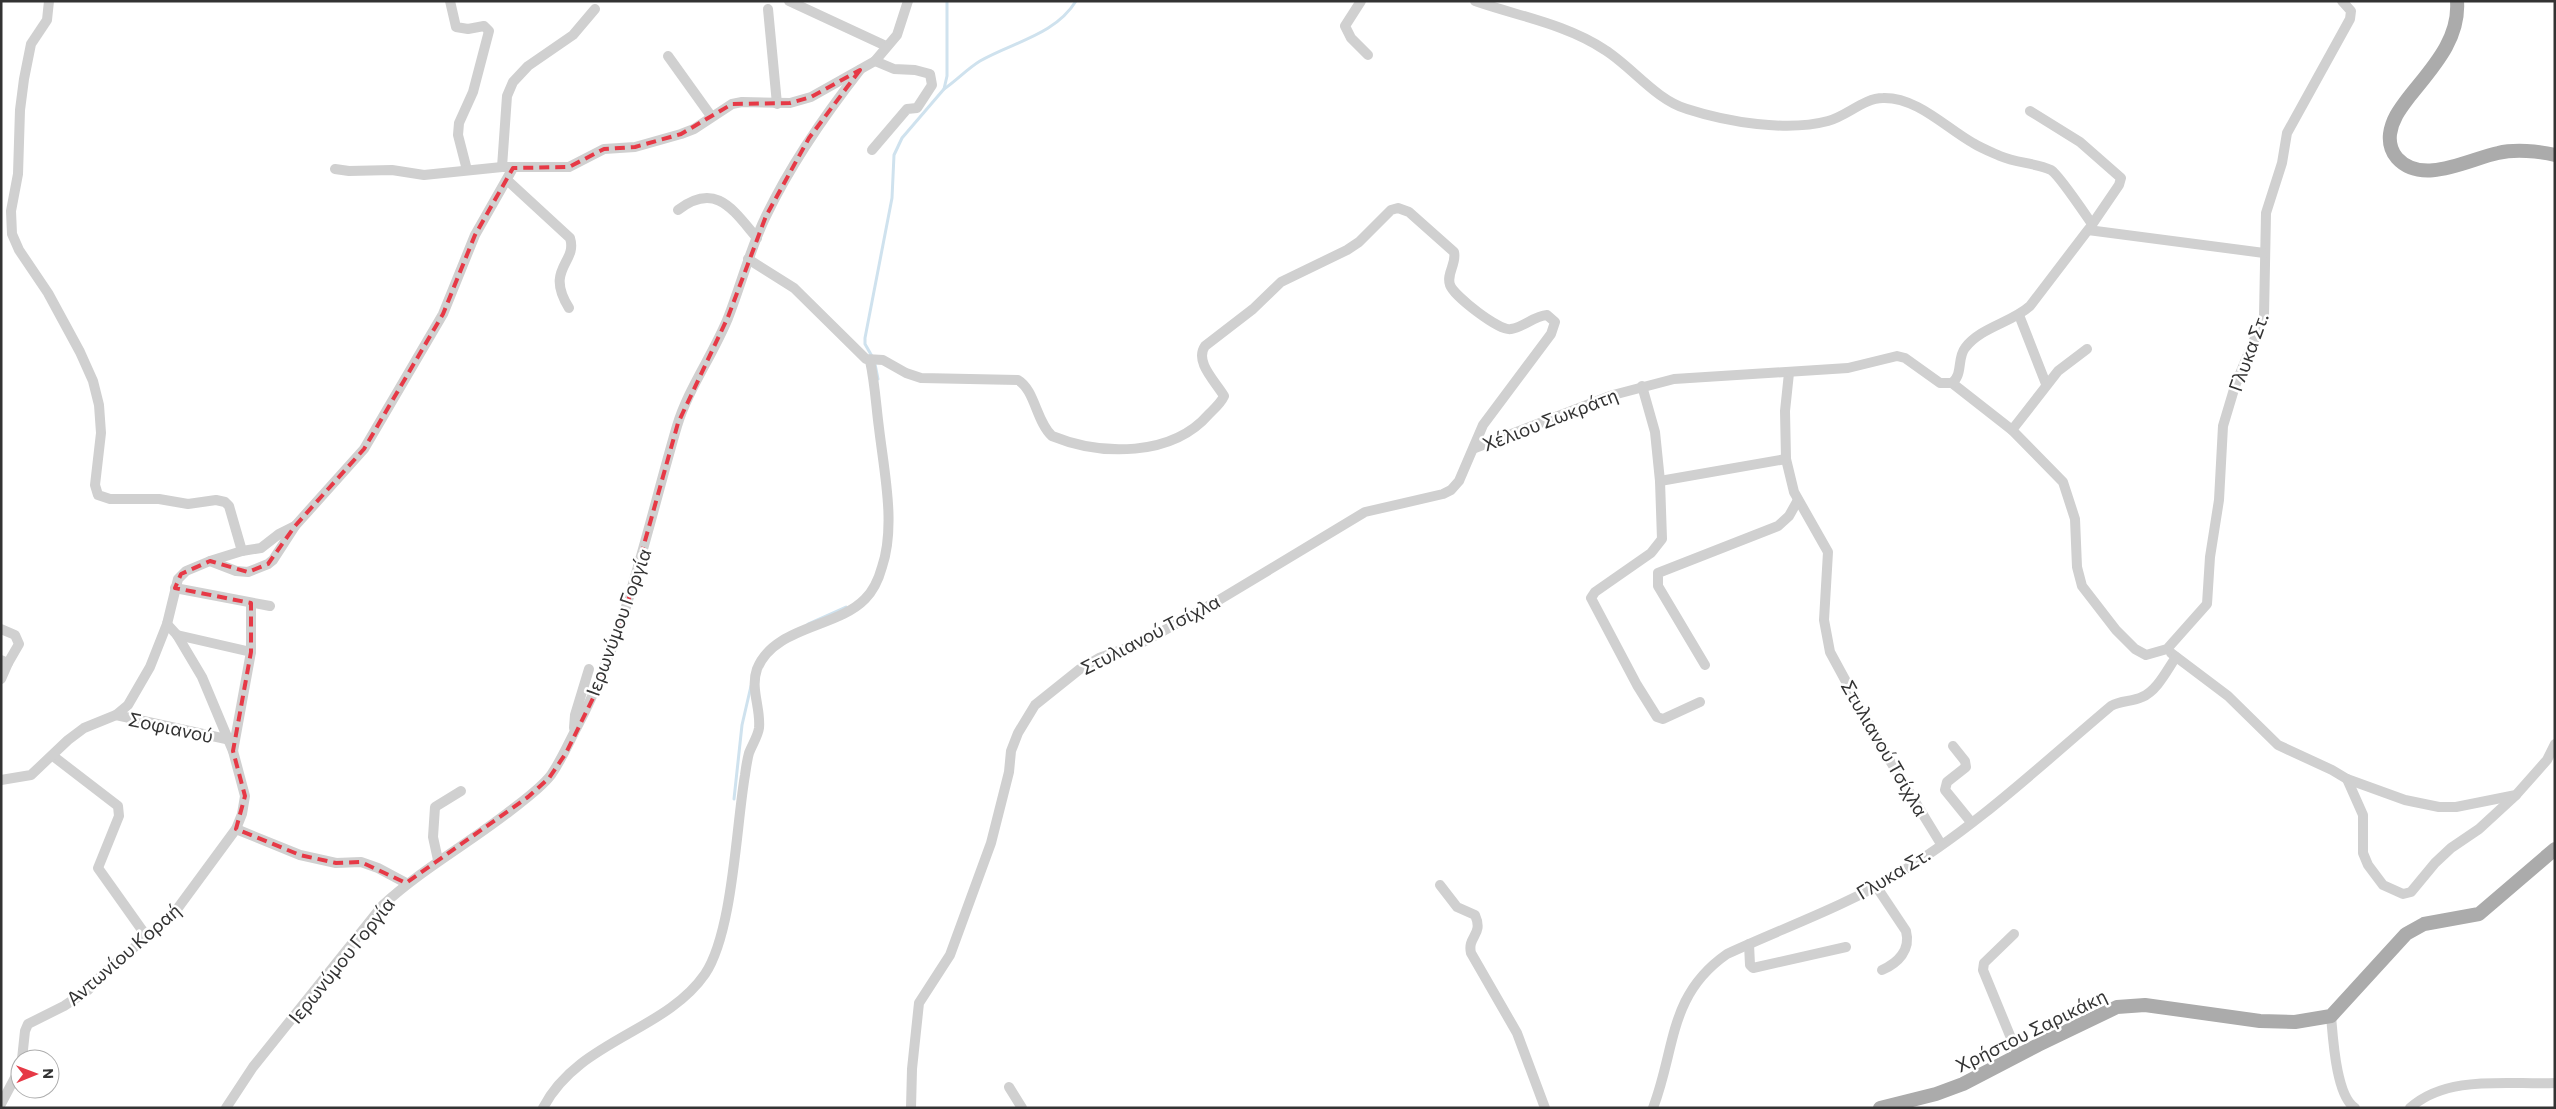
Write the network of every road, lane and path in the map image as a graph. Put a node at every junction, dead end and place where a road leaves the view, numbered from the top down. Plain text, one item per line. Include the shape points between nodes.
1 (50, 1) edge
2 (450, 1) edge
3 (789, 1) edge
4 (908, 1) edge
5 (1362, 1) edge
6 (1474, 1) edge
7 (2342, 1) edge
8 (2457, 1) edge
9 (595, 9) dead end
10 (768, 9) dead end
11 (886, 46) junction
12 (1368, 55) dead end
13 (668, 56) dead end
14 (875, 61) junction
15 (860, 70) junction
16 (777, 104) junction
17 (2030, 111) dead end
18 (711, 116) junction
19 (872, 150) dead end
20 (2555, 156) edge
21 (508, 168) junction
22 (335, 169) dead end
23 (467, 170) junction
24 (507, 180) junction
25 (678, 210) dead end
26 (2090, 227) junction
27 (757, 238) junction
28 (2264, 253) junction
29 (748, 259) junction
30 (569, 308) dead end
31 (2019, 314) junction
32 (2087, 349) dead end
33 (875, 360) junction
34 (1789, 373) junction
35 (1952, 383) junction
36 (2046, 384) junction
37 (1642, 386) junction
38 (2012, 430) junction
39 (1474, 448) junction
40 (1786, 459) junction
41 (1660, 481) junction
42 (1798, 500) junction
43 (295, 526) junction
44 (242, 551) junction
45 (210, 561) junction
46 (175, 588) junction
47 (251, 603) junction
48 (270, 606) dead end
49 (167, 624) junction
50 (1, 629) edge
51 (177, 635) junction
52 (2167, 649) junction
53 (252, 652) junction
54 (2176, 657) junction
55 (5, 661) edge
56 (1705, 665) dead end
57 (589, 669) dead end
58 (1, 679) edge
59 (1700, 702) dead end
60 (116, 715) junction
61 (574, 731) junction
62 (226, 739) junction
63 (2555, 744) edge
64 (1954, 746) dead end
65 (233, 751) junction
66 (53, 756) junction
67 (2347, 779) junction
68 (1, 780) edge
69 (461, 791) dead end
70 (2516, 796) junction
71 (1971, 822) junction
72 (236, 829) junction
73 (1941, 844) junction
74 (2555, 849) edge
75 (438, 860) junction
76 (406, 884) junction
77 (1440, 885) dead end
78 (1876, 886) junction
79 (2014, 934) dead end
80 (147, 937) junction
81 (1749, 944) junction
82 (1846, 947) dead end
83 (1882, 970) dead end
84 (2331, 1016) junction
85 (23, 1049) edge
86 (2018, 1055) junction
87 (2555, 1083) edge
88 (10, 1087) edge
89 (1010, 1087) dead end
90 (1, 1104) edge
91 (226, 1108) edge
92 (543, 1108) edge
93 (911, 1108) edge
94 (1022, 1108) edge
95 (1544, 1108) edge
96 (1653, 1108) edge
97 (1880, 1108) edge
98 (2355, 1108) edge
99 (2410, 1108) edge

1 - 44 street via 47,20 31,44 24,78 12,234 18,250 48,293 93,381 99,405 100,433 96,491 102,498 110,499 159,499 188,504 225,502
2 - 23 street via 456,27 484,26 489,31 471,98 458,123
3 - 11 street
4 - 11 street via 897,34
5 - 12 street via 1345,26 1351,38
6 - 26 street via 1580,36 1604,49 1685,109 1760,124 1806,125 1835,119 1875,99 1894,98 1932,116 1973,143 2010,160 2053,172
7 - 28 street, Γλυκα Στ. via 2351,12 2350,19 2288,133 2266,213
8 - 20 main road via 2454,28 2446,49 2394,117 2390,144 2396,156 2406,165 2421,171 2499,153
9 - 21 street via 573,35 528,66 513,82 507,96
10 - 16 street
11 - 14 street
13 - 18 street
14 - 15 street
14 - 19 street via 894,69 930,74 932,85 917,108 907,109
15 - 16 street via 811,97
15 - 27 street, Ιερωνύμου Γοργία via 809,138
16 - 18 street via 742,102
17 - 26 street via 2080,142 2121,178
18 - 21 street via 682,134 635,147 604,149 568,167
21 - 23 street
21 - 24 street
22 - 23 street via 392,170 424,175
24 - 30 street via 570,238 571,246 559,277 559,287
24 - 43 street via 475,235 443,314 371,439
25 - 27 street via 695,199 711,197 720,200
26 - 28 street
26 - 31 street via 2030,306
27 - 29 street, Ιερωνύμου Γοργία
28 - 52 street, Γλυκα Στ. via 2264,316 2235,386 2223,426 2219,500 2206,604
29 - 33 street via 794,288 840,335
29 - 61 street, Ιερωνύμου Γοργία via 728,317 678,423 624,618 598,686
31 - 35 street via 1963,350 1958,374
31 - 36 street
32 - 36 street
33 - 39 street, Χέλιου Σωκράτη via 921,378 1018,380 1027,387 1045,429 1056,438 1107,449 1160,444 1193,430 1223,398 1201,358 1209,343 1281,282 1347,250 1391,210 1398,208 1409,212 1454,252 1449,275 1453,290 1496,326 1510,330 1543,315 1550,316 1555,322 1552,334 1483,425
33 - 92 street via 888,500 883,567 873,588 854,608 787,638 768,652 758,668 755,695 759,729 748,755 725,917 712,960 700,980 674,1003 577,1066 555,1089
34 - 35 street, Χέλιου Σωκράτη via 1848,368 1900,356 1940,383
34 - 37 street, Χέλιου Σωκράτη via 1674,379
34 - 40 street, Στυλιανού Τσίχλα via 1785,411
35 - 38 street
36 - 38 street
37 - 39 street, Χέλιου Σωκράτη
37 - 41 street via 1654,427
38 - 52 street via 2059,477 2067,490 2077,531 2077,568 2085,593 2135,649 2154,655
39 - 93 street, Στυλιανού Τσίχλα via 1459,481 1447,492 1365,512 1149,639 1099,658 1080,669 1035,705 1018,732 1011,751 1009,772 991,843 950,955 919,1003
40 - 41 street
40 - 42 street, Στυλιανού Τσίχλα
41 - 59 street via 1662,534 1659,545 1591,598 1657,717 1663,719
42 - 56 street via 1778,526 1658,573 1658,586
42 - 73 street, Στυλιανού Τσίχλα via 1828,552 1824,620 1830,652 1881,746
43 - 44 street via 260,548
43 - 45 street via 273,560 256,570 236,571
44 - 45 street
45 - 46 street via 181,574
46 - 47 street
46 - 49 street
47 - 48 street
47 - 53 street
49 - 51 street, Αντωνίου Κοραή
49 - 60 street via 138,691
50 - 55 street via 19,640 18,649
51 - 53 street
51 - 62 street, Αντωνίου Κοραή via 202,676
52 - 54 street
53 - 65 street
54 - 67 street via 2228,696 2274,743
54 - 71 street, Γλυκα Στ. via 2150,692 2141,698 2111,706
55 - 58 street
57 - 61 street via 575,715
60 - 62 street, Σοφιανού
60 - 66 street via 84,728
61 - 75 street, Ιερωνύμου Γοργία via 566,753 549,778 491,826
62 - 65 street, Αντωνίου Κοραή
63 - 70 street via 2547,760
64 - 71 street via 1966,767 1947,782 1945,790
65 - 72 street, Αντωνίου Κοραή via 245,796
66 - 68 street via 31,775
66 - 80 street via 118,806 119,816 98,868
67 - 70 street via 2405,800 2439,807 2471,805
67 - 70 street via 2363,815 2363,853 2368,865 2383,885 2396,893 2408,894 2435,862 2479,830
69 - 75 street via 435,807 433,837
71 - 73 street, Γλυκα Στ.
72 - 76 street via 315,858 336,863 361,862
72 - 80 street, Αντωνίου Κοραή via 172,916
73 - 78 street, Γλυκα Στ. via 1918,862
74 - 84 main road via 2480,914 2424,924 2406,934
75 - 76 street, Ιερωνύμου Γοργία
76 - 91 street, Ιερωνύμου Γοργία via 382,905 253,1068
77 - 95 street via 1457,907 1475,915 1479,932 1471,943 1471,953 1517,1033
78 - 81 street, Γλυκα Στ.
78 - 83 street via 1908,938 1899,961
79 - 86 street via 1984,963 1983,970
80 - 85 street, Αντωνίου Κοραή via 88,990 28,1024
81 - 82 street via 1753,968
81 - 96 street, Γλυκα Στ. via 1716,962 1686,999 1673,1030
84 - 86 main road, Χρήστου Σαρικάκη via 2304,1022 2260,1021 2154,1006 2126,1006 2105,1012
84 - 98 street via 2337,1068 2347,1100
86 - 97 main road, Χρήστου Σαρικάκη via 1963,1084
87 - 99 street via 2458,1087 2428,1096
88 - 90 street
89 - 94 street

